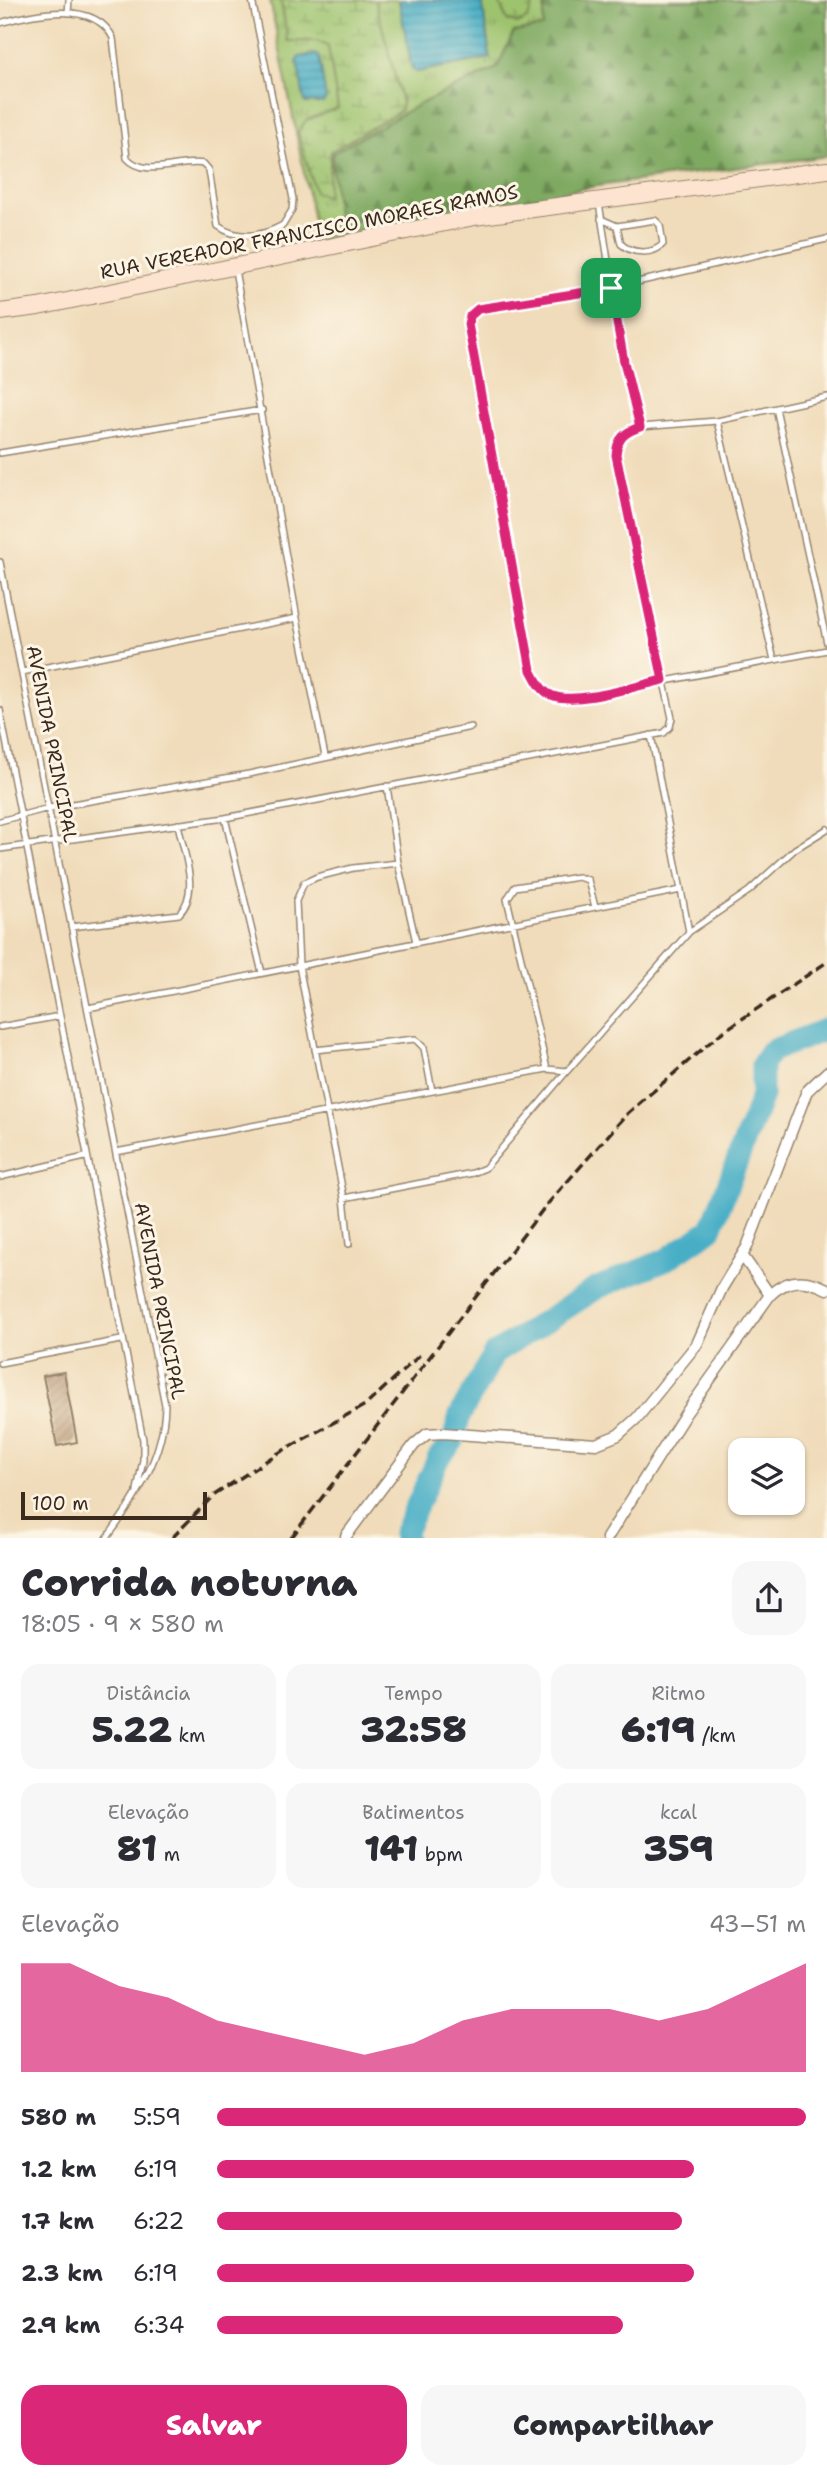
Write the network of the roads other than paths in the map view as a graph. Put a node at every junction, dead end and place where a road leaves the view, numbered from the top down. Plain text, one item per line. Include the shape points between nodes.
1 (69, 0) edge
2 (252, 0) edge
3 (68, 13) junction
4 (0, 23) edge
5 (827, 170) edge
6 (599, 200) junction
7 (601, 219) junction
8 (617, 226) junction
9 (827, 239) edge
10 (235, 268) junction
11 (611, 288) junction
12 (3, 310) edge
13 (827, 397) edge
14 (776, 408) junction
15 (262, 410) junction
16 (717, 421) junction
17 (640, 427) junction
18 (0, 453) edge
19 (0, 562) edge
20 (297, 618) junction
21 (827, 643) edge
22 (827, 650) edge
23 (774, 660) junction
24 (22, 672) junction
25 (663, 680) junction
26 (0, 710) edge
27 (471, 727) dead end
28 (651, 735) junction
29 (326, 756) junction
30 (387, 786) junction
31 (49, 808) junction
32 (21, 816) junction
33 (225, 818) junction
34 (0, 821) edge
35 (178, 824) junction
36 (827, 829) edge
37 (54, 841) junction
38 (28, 844) junction
39 (0, 849) edge
40 (398, 863) junction
41 (681, 890) junction
42 (595, 907) junction
43 (513, 923) junction
44 (71, 927) junction
45 (689, 932) junction
46 (416, 942) junction
47 (299, 966) junction
48 (262, 973) junction
49 (88, 1008) junction
50 (60, 1016) junction
51 (0, 1027) edge
52 (315, 1050) junction
53 (547, 1069) junction
54 (567, 1071) junction
55 (827, 1072) edge
56 (432, 1091) junction
57 (327, 1112) junction
58 (116, 1152) junction
59 (85, 1157) junction
60 (0, 1177) edge
61 (344, 1198) junction
62 (349, 1244) dead end
63 (742, 1255) junction
64 (827, 1289) edge
65 (770, 1296) junction
66 (121, 1340) junction
67 (0, 1363) edge
68 (135, 1500) junction
69 (346, 1536) edge
70 (107, 1538) edge
71 (607, 1538) edge

1 - 3 lane
2 - 3 lane via 293,199 283,225 246,237 218,226 209,170 204,164 151,168 134,165 127,158 113,38 97,19
3 - 4 lane
5 - 6 street, RUA VEREADOR FRANCISCO MORAES RAMOS
6 - 7 lane
6 - 10 street, RUA VEREADOR FRANCISCO MORAES RAMOS via 474,217
7 - 8 lane
7 - 11 lane
8 - 8 lane via 621,244 632,252 656,250 663,243 655,220
9 - 11 lane
10 - 12 street, RUA VEREADOR FRANCISCO MORAES RAMOS
10 - 15 lane
11 - 17 lane
11 - 25 lane via 478,309 470,316 469,334 531,670 537,681 551,695 564,698
13 - 14 lane
14 - 16 lane
14 - 21 lane
15 - 18 lane
15 - 20 lane
16 - 17 lane
16 - 23 lane
17 - 25 lane via 626,431 616,455
19 - 24 lane, AVENIDA PRINCIPAL
20 - 24 lane
20 - 29 lane
22 - 23 lane
23 - 25 lane
24 - 31 lane, AVENIDA PRINCIPAL
25 - 28 lane via 672,723 664,733
26 - 32 lane
27 - 29 lane
28 - 30 lane
28 - 41 lane
29 - 31 lane
30 - 33 lane
30 - 40 lane
31 - 32 lane
31 - 37 lane, AVENIDA PRINCIPAL
32 - 34 lane
32 - 38 lane
33 - 35 lane
33 - 48 lane
35 - 37 lane
35 - 44 lane via 191,892 188,905 179,914
36 - 45 lane via 794,849 750,891
37 - 38 lane
37 - 44 lane, AVENIDA PRINCIPAL
38 - 39 lane
38 - 50 lane
40 - 46 lane
40 - 47 lane via 353,868 304,883 296,901
41 - 42 lane
41 - 45 lane
42 - 43 lane
42 - 43 lane via 590,885 583,878 515,887 508,899
43 - 46 lane
43 - 53 lane
44 - 49 lane, AVENIDA PRINCIPAL
45 - 54 lane
46 - 47 lane
47 - 48 lane
47 - 52 lane
48 - 49 lane
49 - 58 lane, AVENIDA PRINCIPAL
50 - 51 lane
50 - 59 lane
52 - 56 lane via 415,1039 424,1048
52 - 57 lane
53 - 54 lane
53 - 56 lane
54 - 61 lane via 485,1168
55 - 63 street via 807,1091
56 - 57 lane
57 - 58 lane
57 - 61 lane
58 - 68 lane, AVENIDA PRINCIPAL via 165,1405 156,1457
59 - 60 lane
59 - 66 lane
61 - 62 lane
63 - 65 street
63 - 69 street via 690,1354 618,1435 607,1441 576,1444 427,1434
64 - 65 street via 801,1280
65 - 71 street via 686,1413
66 - 67 lane
66 - 68 lane via 143,1440
68 - 70 lane

